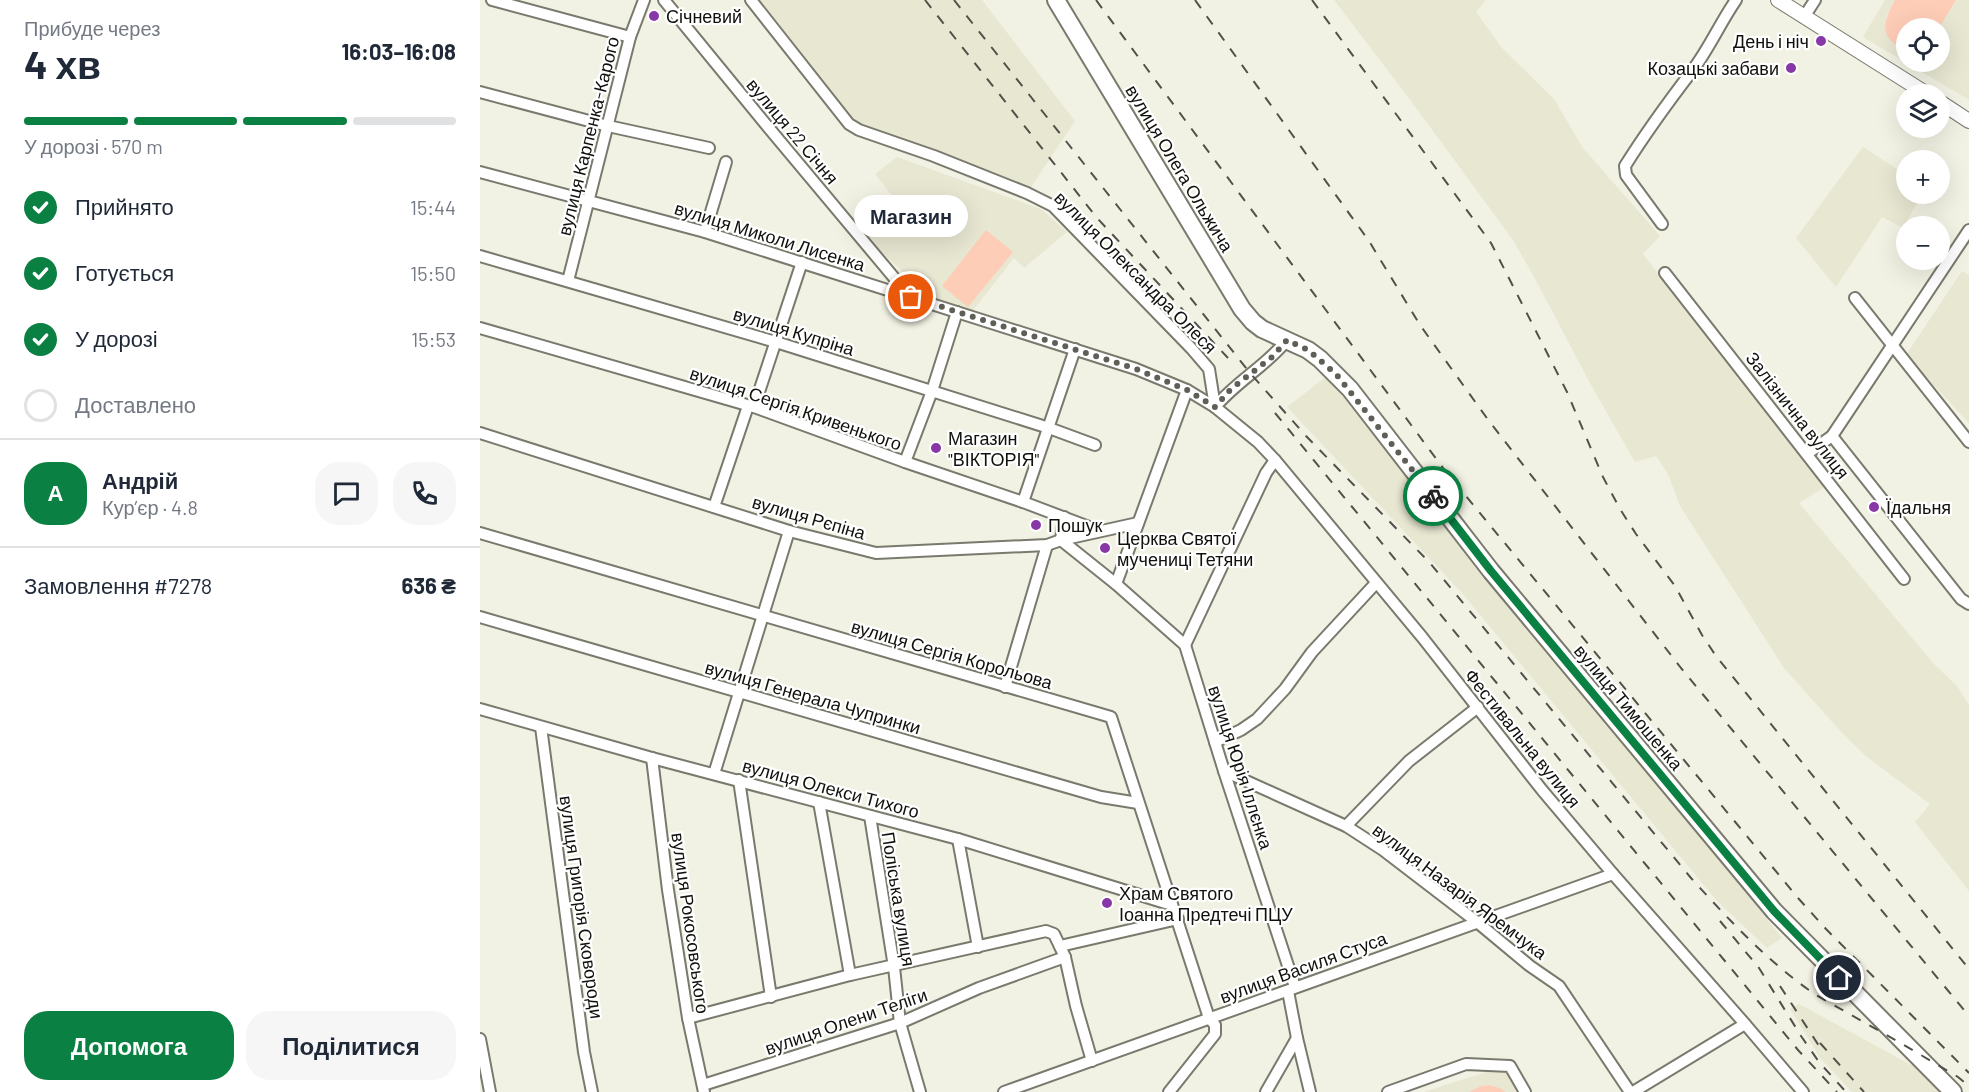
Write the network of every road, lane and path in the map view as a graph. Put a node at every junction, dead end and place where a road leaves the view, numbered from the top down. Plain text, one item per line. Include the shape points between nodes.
1 (492, 0) edge
2 (644, 0) edge
3 (664, 0) edge
4 (751, 0) edge
5 (1056, 0) edge
6 (1736, 0) edge
7 (1778, 0) edge
8 (1815, 0) edge
9 (1804, 17) junction
10 (630, 37) junction
11 (1911, 84) edge
12 (480, 92) edge
13 (1950, 109) edge
14 (1969, 121) edge
15 (608, 126) junction
16 (709, 148) dead end
17 (726, 162) dead end
18 (480, 172) edge
19 (589, 201) junction
20 (1662, 224) dead end
21 (1969, 230) edge
22 (705, 232) junction
23 (480, 256) edge
24 (802, 262) junction
25 (1665, 273) dead end
26 (568, 281) junction
27 (1855, 298) dead end
28 (927, 302) junction
29 (957, 312) junction
30 (480, 328) edge
31 (1287, 340) junction
32 (776, 342) junction
33 (1892, 346) junction
34 (1075, 349) junction
35 (1187, 390) junction
36 (932, 392) junction
37 (751, 406) junction
38 (1215, 407) junction
39 (1049, 428) junction
40 (480, 433) edge
41 (1832, 436) junction
42 (1969, 442) edge
43 (1095, 445) dead end
44 (1807, 454) junction
45 (1275, 460) junction
46 (905, 462) junction
47 (1023, 502) junction
48 (714, 507) junction
49 (1064, 518) junction
50 (1138, 523) junction
51 (789, 531) junction
52 (1097, 531) junction
53 (480, 533) edge
54 (1061, 540) junction
55 (1047, 545) junction
56 (1904, 579) dead end
57 (1376, 583) junction
58 (1116, 584) junction
59 (1969, 604) edge
60 (762, 615) junction
61 (480, 616) edge
62 (1185, 645) junction
63 (1005, 687) junction
64 (740, 692) junction
65 (1478, 707) junction
66 (480, 709) edge
67 (541, 727) junction
68 (1215, 742) junction
69 (652, 758) junction
70 (1224, 771) junction
71 (714, 774) junction
72 (739, 780) junction
73 (819, 801) junction
74 (1138, 803) junction
75 (870, 816) junction
76 (1346, 826) junction
77 (958, 839) junction
78 (1613, 874) junction
79 (1172, 905) junction
80 (1178, 919) junction
81 (1477, 922) junction
82 (1060, 946) junction
83 (978, 947) junction
84 (1065, 957) junction
85 (894, 967) junction
86 (850, 975) junction
87 (1292, 989) junction
88 (771, 998) junction
89 (688, 1018) junction
90 (1209, 1018) junction
91 (900, 1023) junction
92 (1745, 1024) junction
93 (1297, 1038) junction
94 (480, 1039) edge
95 (1092, 1061) junction
96 (703, 1089) edge
97 (490, 1092) edge
98 (592, 1092) edge
99 (920, 1092) edge
100 (1004, 1092) edge
101 (1169, 1092) edge
102 (1266, 1092) edge
103 (1310, 1092) edge
104 (1388, 1092) edge
105 (1525, 1092) edge
106 (1631, 1092) edge
107 (1803, 1092) edge
108 (1953, 1092) edge

1 - 10 street
2 - 10 street, вулиця Карпенка-Карого
3 - 28 street, вулиця 22 Січня via 901,286
4 - 38 street, вулиця Олександра Олеся via 849,124 1053,206 1209,369
5 - 31 highway, вулиця Олега Ольжича via 1242,309 1262,329
6 - 20 street via 1693,71 1625,166 1626,175
7 - 9 main road
8 - 9 street
9 - 11 main road
10 - 15 street, вулиця Карпенка-Карого
12 - 15 street
13 - 14 main road
15 - 16 street
15 - 19 street, вулиця Карпенка-Карого
17 - 22 street
18 - 19 street, вулиця Миколи Лисенка
19 - 22 street, вулиця Миколи Лисенка
19 - 26 street, вулиця Карпенка-Карого
21 - 33 street
22 - 24 street, вулиця Миколи Лисенка
23 - 26 street, вулиця Купріна
24 - 28 street, вулиця Миколи Лисенка
24 - 32 street
25 - 44 street, Залізнична вулиця
26 - 32 street, вулиця Купріна
27 - 33 street
28 - 29 street, вулиця Миколи Лисенка
29 - 34 street, вулиця Миколи Лисенка
29 - 36 street
30 - 37 street, вулиця Сергія Кривенького
31 - 38 street
31 - 108 highway, вулиця Тимошенка via 1320,359 1350,389 1491,571 1774,911
32 - 36 street, вулиця Купріна
32 - 37 street
33 - 41 street
33 - 42 street
34 - 35 street, вулиця Миколи Лисенка
34 - 39 street
35 - 38 street, вулиця Миколи Лисенка
35 - 50 street
36 - 39 street, вулиця Купріна
36 - 46 street
37 - 46 street, вулиця Сергія Кривенького
37 - 48 street
38 - 45 street, Фестивальна вулиця
39 - 43 street, вулиця Купріна
39 - 47 street
40 - 48 street, вулиця Рєпіна
41 - 44 street
41 - 59 street
44 - 56 street, Залізнична вулиця
45 - 57 street, Фестивальна вулиця
45 - 62 street
46 - 47 street, вулиця Сергія Кривенького
47 - 49 street, вулиця Сергія Кривенького
48 - 51 street, вулиця Рєпіна
49 - 52 street, вулиця Сергія Кривенького
49 - 54 street
50 - 52 street, вулиця Рєпіна
50 - 58 street
51 - 55 street, вулиця Рєпіна via 876,553
51 - 60 street
52 - 54 street, вулиця Рєпіна
53 - 60 street, вулиця Сергія Корольова
54 - 55 street, вулиця Рєпіна
54 - 58 street
55 - 63 street
57 - 65 street, Фестивальна вулиця
57 - 68 street via 1257,719
58 - 62 street
60 - 63 street, вулиця Сергія Корольова
60 - 64 street
61 - 64 street, вулиця Генерала Чупринки
62 - 68 street, вулиця Юрія Іллєнка
63 - 74 street, вулиця Сергія Корольова via 1111,717
64 - 71 street
64 - 74 street, вулиця Генерала Чупринки via 1101,797
65 - 76 street via 1409,761
65 - 78 street, Фестивальна вулиця
66 - 67 street, вулиця Олекси Тихого
67 - 69 street, вулиця Олекси Тихого
67 - 98 street, вулиця Григорія Сковороди
68 - 70 street, вулиця Юрія Іллєнка
69 - 71 street, вулиця Олекси Тихого
69 - 89 street, вулиця Рокосовського
70 - 76 street, вулиця Назарія Яремчука
70 - 87 street, вулиця Юрія Іллєнка
71 - 72 street, вулиця Олекси Тихого
72 - 73 street, вулиця Олекси Тихого
72 - 88 street
73 - 75 street, вулиця Олекси Тихого
73 - 86 street
74 - 79 street, вулиця Сергія Корольова
75 - 77 street, вулиця Олекси Тихого
75 - 85 street, Поліська вулиця
76 - 81 street, вулиця Назарія Яремчука
77 - 79 street, вулиця Олекси Тихого
77 - 83 street
78 - 81 street, вулиця Василя Стуса
78 - 92 street, Фестивальна вулиця
79 - 80 street, вулиця Сергія Корольова
80 - 82 street
80 - 90 street, вулиця Сергія Корольова
81 - 87 street, вулиця Василя Стуса
81 - 106 street, вулиця Назарія Яремчука via 1559,986
82 - 83 street via 1054,934 1046,931
82 - 84 street
83 - 85 street
84 - 91 street, вулиця Олени Теліги via 979,988
84 - 95 street
85 - 86 street
85 - 91 street, Поліська вулиця
86 - 88 street
87 - 90 street, вулиця Василя Стуса
87 - 93 street, вулиця Юрія Іллєнка
88 - 89 street
89 - 96 street, вулиця Рокосовського
90 - 95 street, вулиця Василя Стуса
90 - 101 street via 1215,1025 1215,1034
91 - 96 street, вулиця Олени Теліги
91 - 99 street, Поліська вулиця
92 - 106 street
92 - 107 street, Фестивальна вулиця
93 - 102 street
93 - 103 street, вулиця Юрія Іллєнка
94 - 97 street
95 - 100 street, вулиця Василя Стуса
104 - 105 street via 1466,1064 1510,1066

